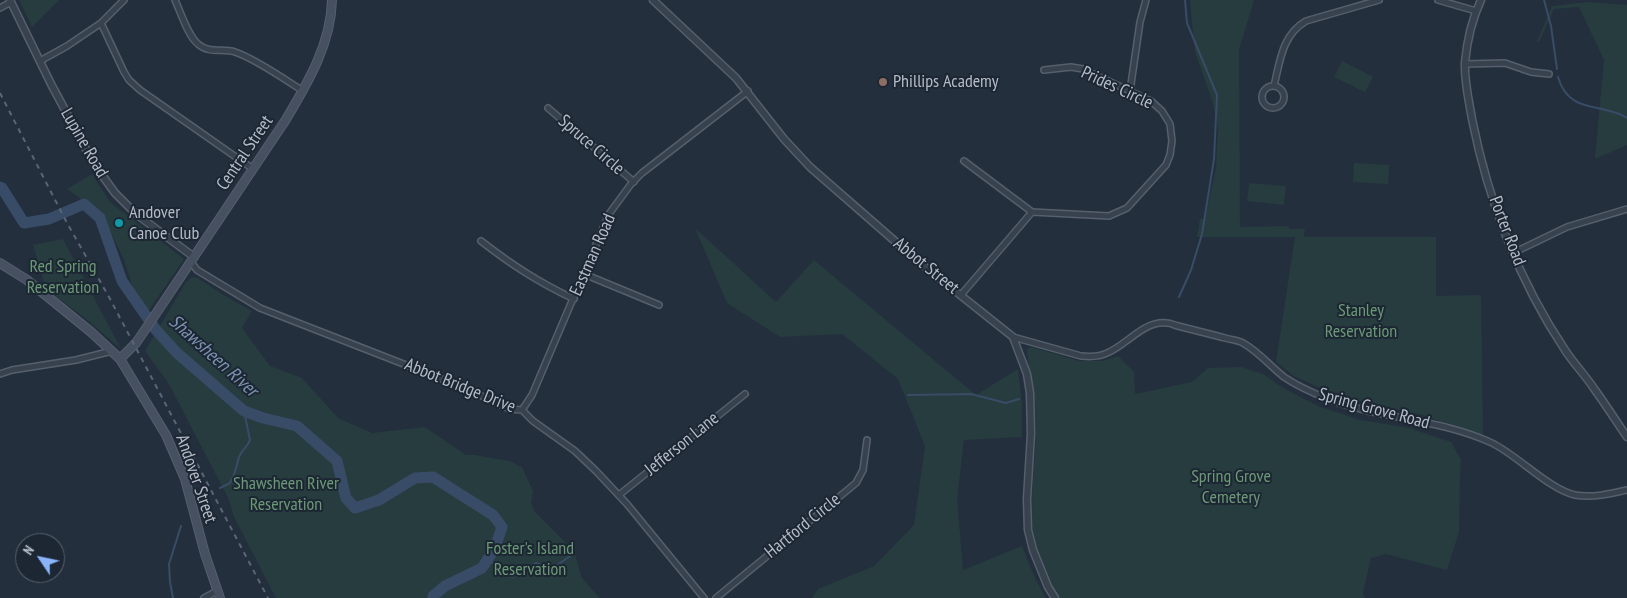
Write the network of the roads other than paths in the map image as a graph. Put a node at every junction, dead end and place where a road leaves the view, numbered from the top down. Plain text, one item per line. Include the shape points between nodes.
1 (124, 0) edge
2 (175, 0) edge
3 (332, 0) edge
4 (652, 0) edge
5 (1146, 0) edge
6 (1379, 0) edge
7 (1438, 0) edge
8 (1481, 0) edge
9 (11, 1) edge
10 (0, 8) edge
11 (1476, 11) junction
12 (101, 24) junction
13 (40, 61) junction
14 (1465, 64) junction
15 (1044, 70) dead end
16 (1549, 74) dead end
17 (1274, 86) junction
18 (303, 91) junction
19 (748, 91) junction
20 (1130, 91) junction
21 (548, 108) dead end
22 (964, 161) dead end
23 (253, 169) junction
24 (634, 182) junction
25 (1627, 209) edge
26 (1032, 212) junction
27 (481, 241) dead end
28 (1513, 253) junction
29 (192, 260) junction
30 (0, 263) edge
31 (584, 274) junction
32 (961, 295) junction
33 (574, 299) junction
34 (659, 305) dead end
35 (1013, 337) junction
36 (112, 351) junction
37 (120, 359) junction
38 (0, 374) edge
39 (745, 394) dead end
40 (522, 410) junction
41 (1627, 437) edge
42 (867, 440) dead end
43 (1627, 490) edge
44 (619, 495) junction
45 (219, 595) edge
46 (204, 598) edge
47 (704, 598) edge
48 (716, 598) edge
49 (1055, 598) edge

1 - 12 street
2 - 18 street via 193,39 204,48 233,51
3 - 18 main road, Central Street via 331,25
4 - 19 street, Abbot Street
5 - 20 street
6 - 17 street via 1296,28 1284,46
7 - 11 street
8 - 11 street, Porter Road
9 - 10 street
9 - 13 street, Lupine Road
11 - 14 street, Porter Road
12 - 13 street
12 - 23 street via 130,80 140,90
13 - 29 street, Lupine Road via 86,150 115,193
14 - 16 street via 1505,63
14 - 28 street, Porter Road via 1479,150
15 - 20 street, Prides Circle via 1083,70
17 - 17 street via 1281,89 1284,98 1279,107 1272,108 1265,105 1262,94
18 - 23 main road, Central Street
19 - 24 street, Eastman Road
19 - 32 street, Abbot Street via 784,140 810,167
20 - 26 street, Prides Circle via 1162,110 1170,124 1172,141 1166,165 1127,208 1109,216
21 - 24 street, Spruce Circle
22 - 26 street
23 - 29 main road, Central Street
24 - 31 street, Eastman Road via 609,214
25 - 28 street via 1567,227
26 - 32 street
27 - 33 street via 512,265
28 - 41 street, Porter Road via 1565,350
29 - 37 main road, Central Street via 136,343
29 - 40 street, Abbot Bridge Drive via 197,270 260,308 509,408
30 - 36 main road, Andover Street via 27,280
31 - 33 street, Eastman Road
31 - 34 street
32 - 35 street, Abbot Street
33 - 40 street, Eastman Road
35 - 43 street, Spring Grove Road via 1090,357 1112,351 1157,324 1167,323 1204,332 1241,342 1285,377 1329,399 1455,430 1492,443 1574,495 1601,495
35 - 49 street via 1027,374 1030,393 1028,530 1048,588
36 - 37 main road, Andover Street
36 - 38 street
37 - 45 main road, Andover Street via 166,435 185,479
39 - 44 street, Jefferson Lane
40 - 44 street, Abbot Bridge Drive via 575,451
42 - 48 street, Hartford Circle via 863,470 856,482
44 - 47 street, Abbot Bridge Drive
45 - 46 street

